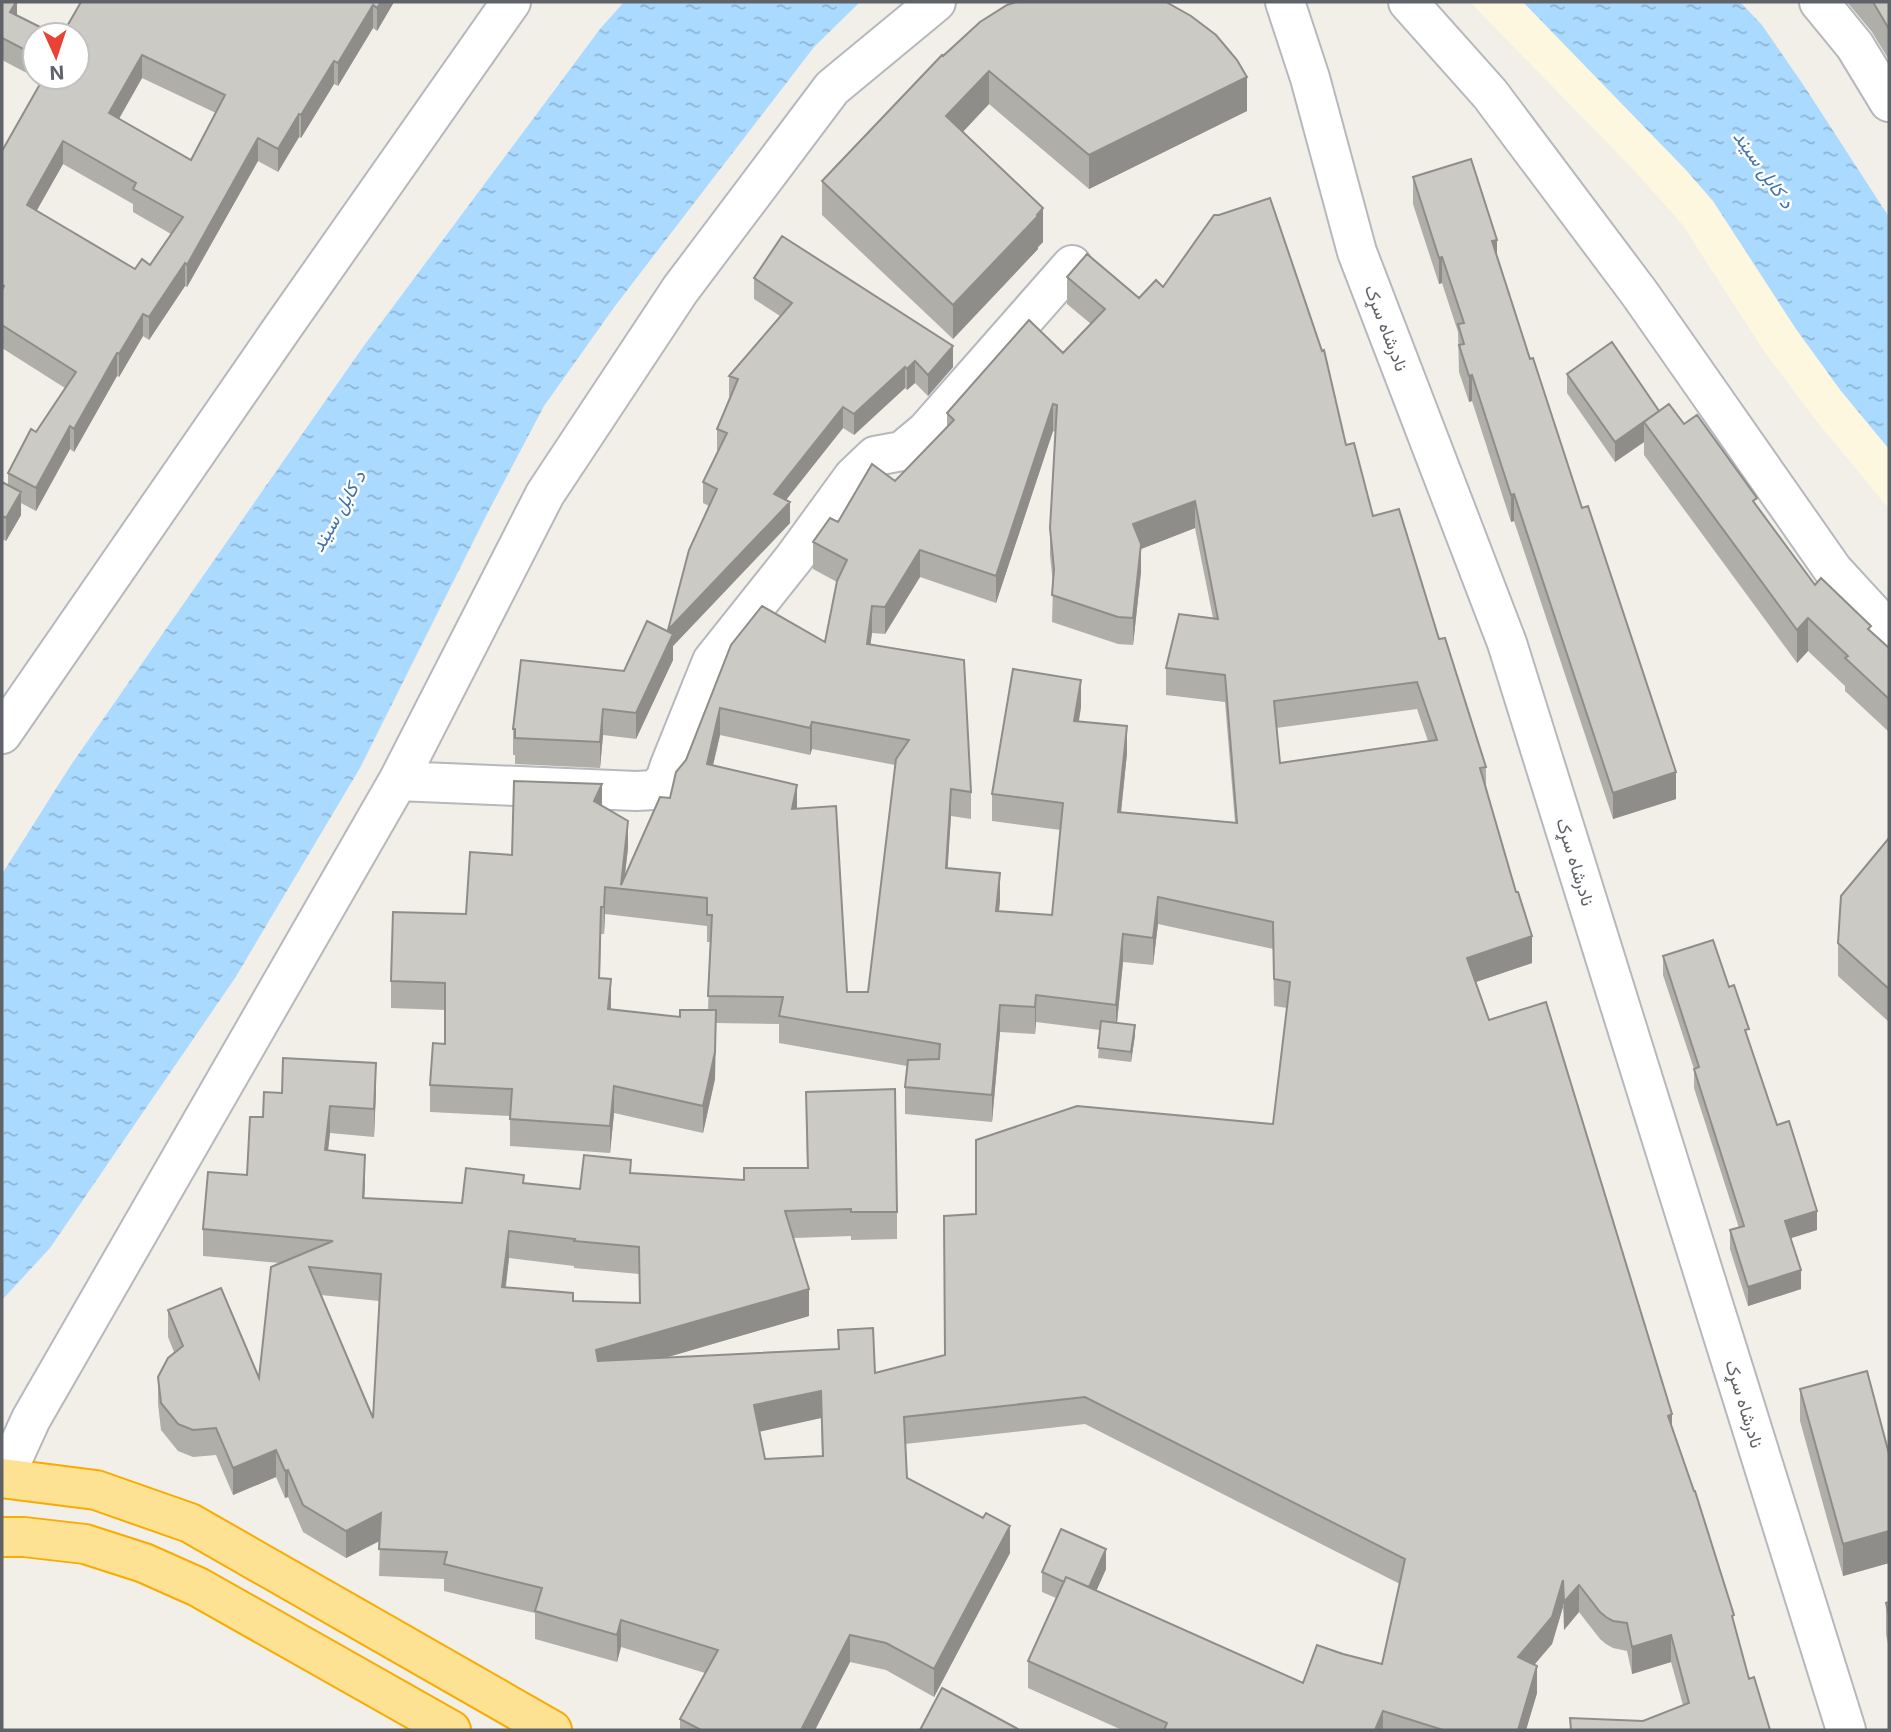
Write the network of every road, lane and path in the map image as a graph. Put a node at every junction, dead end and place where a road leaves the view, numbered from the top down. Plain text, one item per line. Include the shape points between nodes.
1 (511, 2) edge
2 (936, 2) edge
3 (1285, 2) edge
4 (1408, 2) edge
5 (1819, 2) edge
6 (1889, 102) edge
7 (1072, 265) dead end
8 (1889, 631) edge
9 (2, 734) edge
10 (398, 781) junction
11 (3, 1478) edge
12 (2, 1537) edge
13 (451, 1730) edge
14 (552, 1730) edge
15 (1846, 1730) edge

1 - 9 street
2 - 10 street via 832,88 680,290 545,494
3 - 15 street, نادرشاه سړک via 1357,251 1507,643
4 - 8 street via 1490,94 1640,294 1833,570
5 - 6 street via 1855,46
7 - 10 street via 926,431 902,451 875,456 853,477 712,661 665,780 654,790
10 - 11 street via 31,1419
11 - 14 highway via 96,1490 190,1523
12 - 13 highway via 85,1544 144,1563 198,1587

